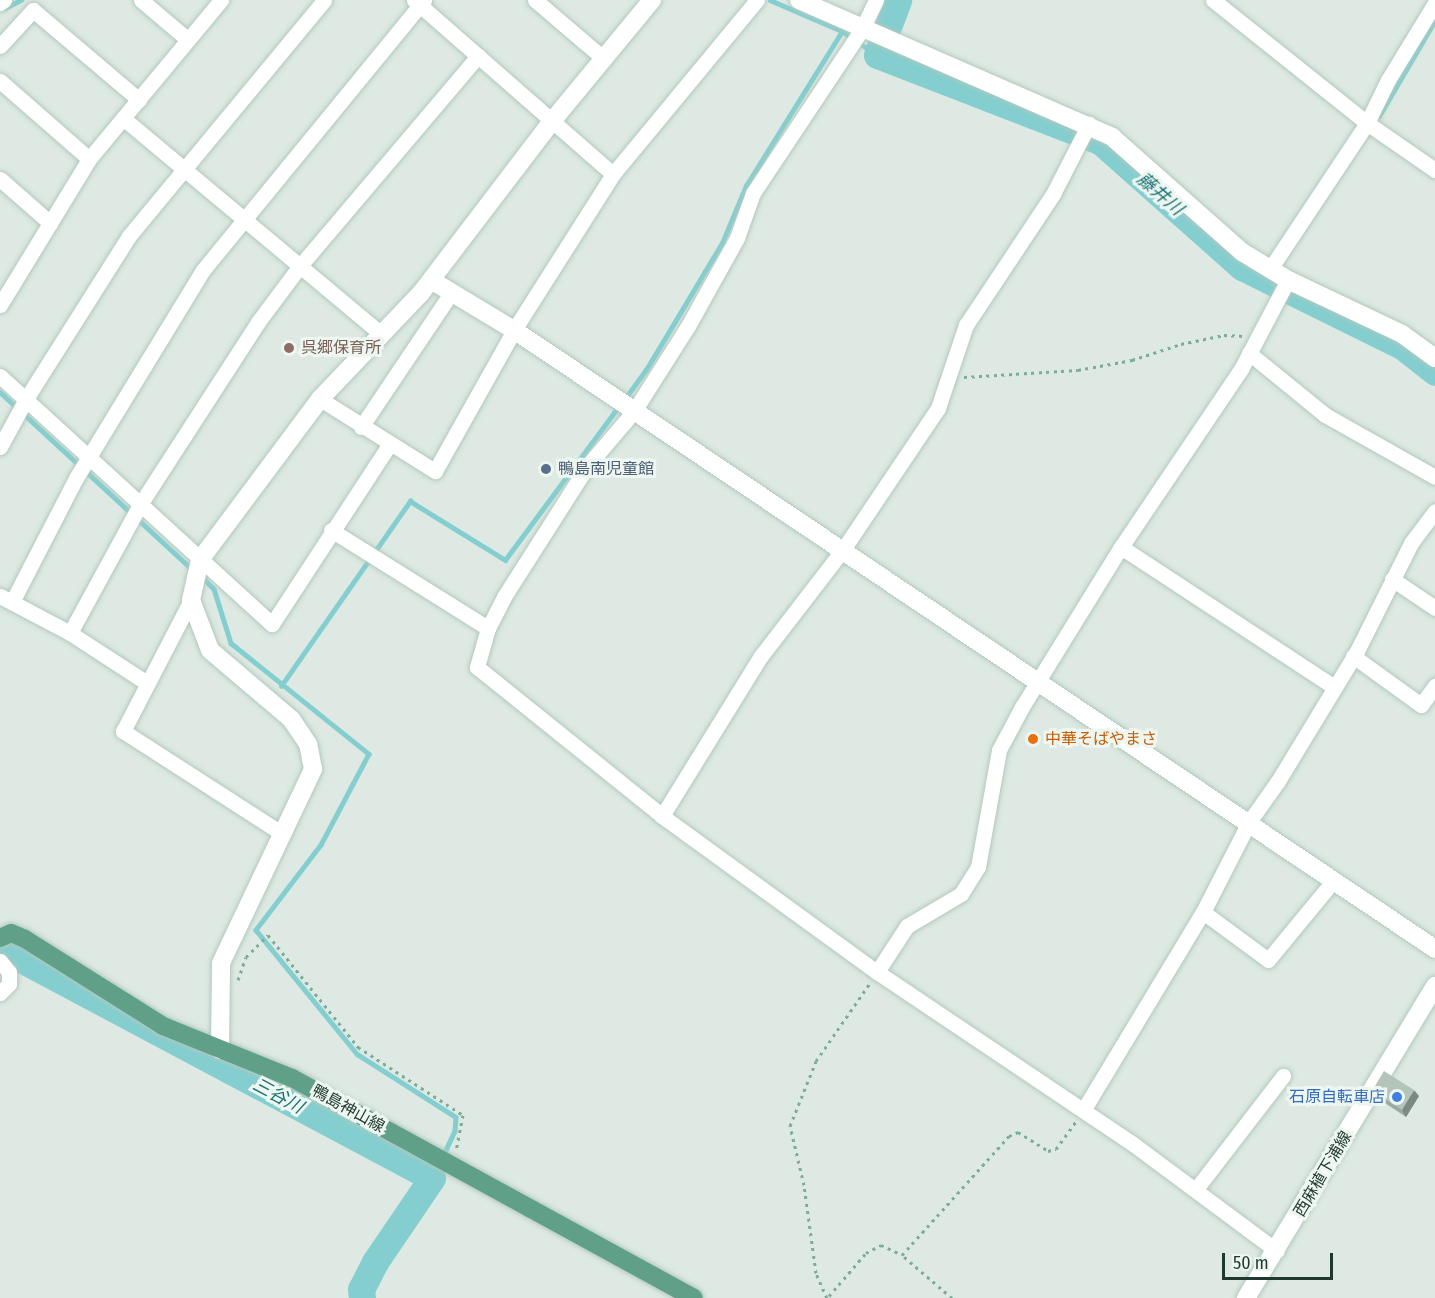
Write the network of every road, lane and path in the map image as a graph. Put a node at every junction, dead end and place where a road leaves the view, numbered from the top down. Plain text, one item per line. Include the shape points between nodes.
1 (3, 0) edge
2 (141, 0) edge
3 (221, 0) edge
4 (324, 0) edge
5 (536, 0) edge
6 (652, 0) edge
7 (799, 0) edge
8 (876, 0) edge
9 (1213, 0) edge
10 (419, 2) edge
11 (0, 3) edge
12 (754, 3) edge
13 (1435, 3) edge
14 (862, 28) junction
15 (187, 39) junction
16 (0, 46) edge
17 (478, 56) junction
18 (603, 58) junction
19 (0, 81) edge
20 (139, 100) junction
21 (123, 118) junction
22 (553, 120) junction
23 (1370, 126) junction
24 (1086, 131) junction
25 (89, 159) junction
26 (183, 170) junction
27 (1435, 170) edge
28 (613, 174) junction
29 (0, 179) edge
30 (243, 221) junction
31 (50, 222) junction
32 (299, 267) junction
33 (1270, 268) junction
34 (431, 280) junction
35 (5, 282) edge
36 (1285, 286) junction
37 (451, 293) junction
38 (0, 305) edge
39 (513, 330) junction
40 (380, 333) junction
41 (1258, 336) junction
42 (1249, 353) junction
43 (1435, 358) edge
44 (0, 376) edge
45 (951, 377) junction
46 (26, 399) junction
47 (320, 399) junction
48 (623, 404) junction
49 (361, 427) junction
50 (389, 445) junction
51 (0, 447) edge
52 (90, 459) junction
53 (1435, 477) edge
54 (141, 503) junction
55 (1435, 511) edge
56 (331, 530) junction
57 (1121, 547) junction
58 (842, 551) junction
59 (200, 560) junction
60 (1392, 579) junction
61 (6, 599) edge
62 (190, 600) junction
63 (1435, 608) edge
64 (488, 628) junction
65 (70, 633) junction
66 (1353, 656) junction
67 (147, 683) junction
68 (1036, 683) junction
69 (1435, 686) edge
70 (1334, 687) junction
71 (662, 816) junction
72 (1249, 822) junction
73 (283, 834) junction
74 (1334, 880) junction
75 (1203, 912) junction
76 (0, 938) edge
77 (256, 946) dead end
78 (1435, 949) edge
79 (0, 961) edge
80 (877, 972) junction
81 (1435, 986) edge
82 (0, 993) edge
83 (220, 1050) junction
84 (1283, 1076) dead end
85 (1084, 1110) junction
86 (446, 1163) junction
87 (1196, 1189) junction
88 (1277, 1251) junction
89 (902, 1255) junction
90 (828, 1297) edge
91 (694, 1298) edge
92 (952, 1298) edge
93 (1246, 1298) edge

1 - 11 street
2 - 15 street
3 - 15 street
4 - 26 street
5 - 18 street
6 - 18 street
7 - 14 street
8 - 14 street
9 - 23 street
10 - 17 street
10 - 30 street
12 - 28 street
13 - 23 street via 1388,80
14 - 24 street
14 - 48 street via 753,193 737,238
15 - 20 street
16 - 20 street via 33,10
17 - 22 street
17 - 32 street
18 - 22 street
19 - 25 street
20 - 21 street
21 - 25 street
21 - 26 street
22 - 28 street
22 - 34 street
23 - 27 street
23 - 33 street
24 - 33 street via 1112,137 1242,252
24 - 45 street via 1053,194 977,304 966,325
25 - 31 street
26 - 30 street
26 - 46 street via 129,236
28 - 39 street
29 - 31 street
30 - 32 street
30 - 52 street via 203,270 166,326
31 - 35 street
32 - 40 street
32 - 54 street via 258,322
33 - 36 street
34 - 37 street
34 - 40 street
35 - 38 street
36 - 41 street
36 - 43 street via 1402,334
37 - 39 street
37 - 49 street
39 - 48 street
39 - 50 street via 435,471
40 - 47 street
41 - 42 street
41 - 45 path via 1224,335 1078,370
42 - 53 street via 1325,415
42 - 57 street
44 - 46 street
45 - 58 street via 938,408
46 - 51 street
46 - 52 street
47 - 49 street
47 - 59 street
48 - 58 street
48 - 64 street
49 - 50 street
50 - 56 street
52 - 54 street
52 - 61 street
54 - 59 street
54 - 65 street
55 - 60 street via 1411,543
56 - 59 street via 272,624
56 - 64 street
57 - 68 street
57 - 70 street
58 - 68 street
58 - 71 street via 761,656
59 - 62 street
60 - 63 street
60 - 66 street
61 - 65 street
62 - 67 street
62 - 73 street via 210,650 291,719 308,744 313,769
64 - 71 street via 477,667
65 - 67 street
66 - 69 street via 1420,705
66 - 70 street
67 - 73 street via 123,731
68 - 72 street
68 - 80 street via 999,750 978,867 961,894 907,926
70 - 72 street
71 - 80 street
72 - 74 street
72 - 75 street
73 - 83 street via 221,963
74 - 75 street via 1268,960
74 - 78 street
75 - 85 street
76 - 83 main road, 鴨島神山線 via 10,933 25,939 163,1026
77 - 86 path via 268,935 358,1047 463,1115
79 - 82 street via 9,972 9,984
80 - 85 street
80 - 90 path via 816,1061 790,1126 804,1185 816,1274
81 - 88 street, 西麻植下浦線
83 - 86 main road, 鴨島神山線 via 292,1078
84 - 87 street
85 - 87 street
85 - 89 path via 1056,1149 1048,1151 1018,1132 1009,1136
86 - 91 main road, 鴨島神山線
87 - 88 street
88 - 93 street, 西麻植下浦線
89 - 90 path via 881,1245 866,1253
89 - 92 path

